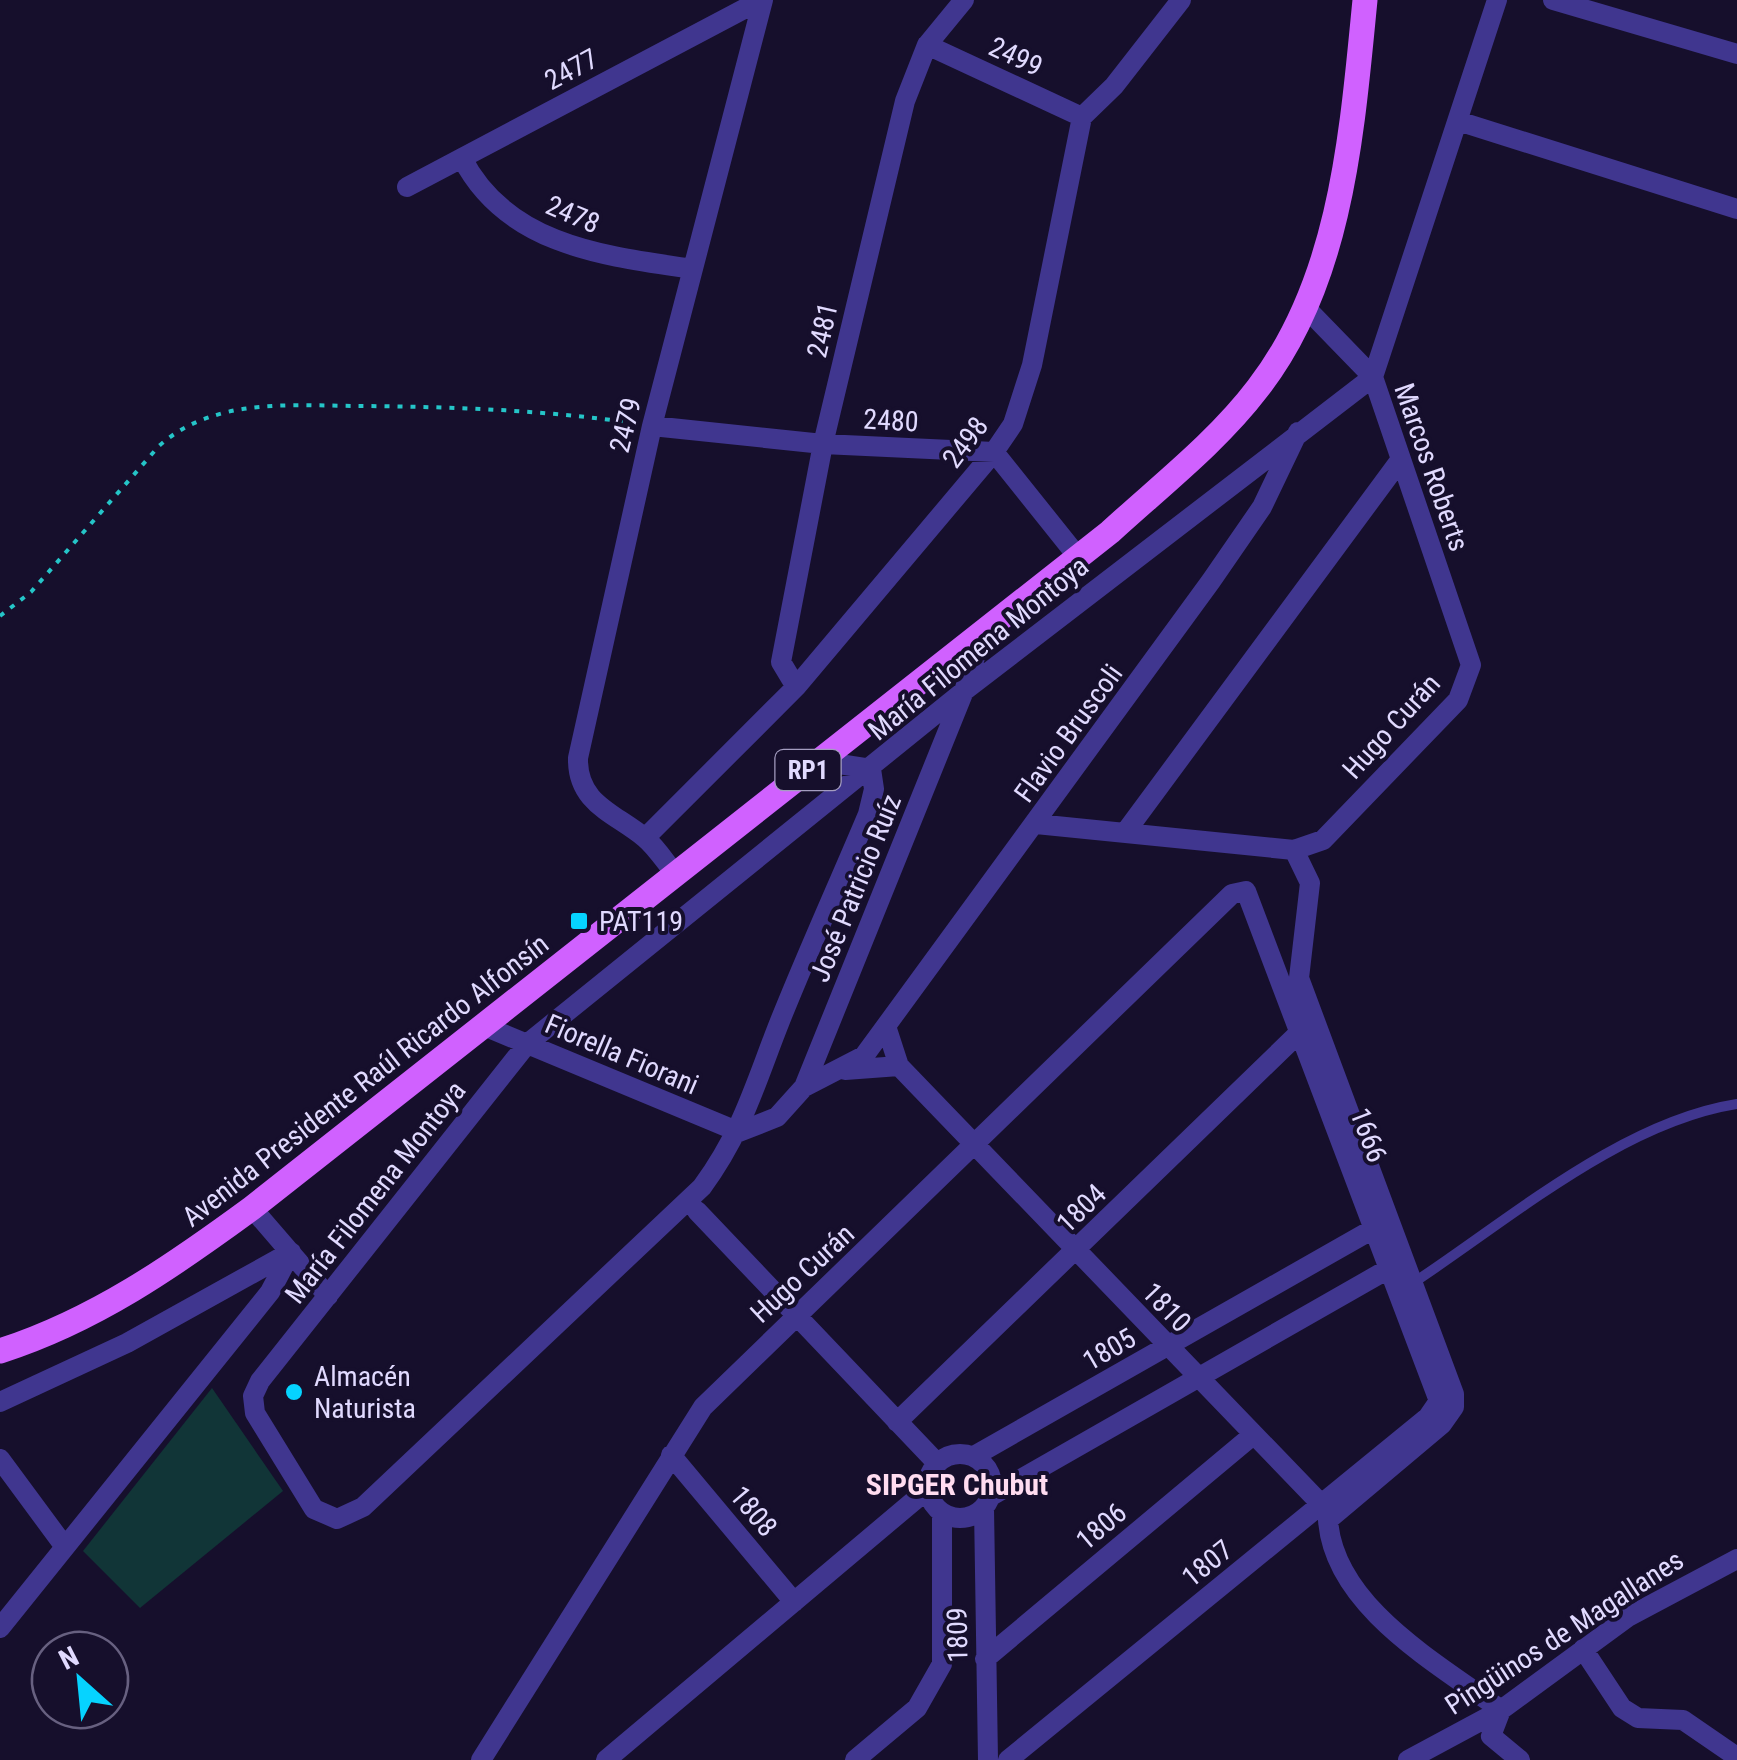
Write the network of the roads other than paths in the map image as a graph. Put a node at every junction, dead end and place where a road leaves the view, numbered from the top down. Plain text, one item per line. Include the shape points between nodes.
1 (762, 0) edge
2 (964, 0) edge
3 (1181, 0) edge
4 (1364, 0) edge
5 (1496, 0) edge
6 (1552, 0) edge
7 (927, 45) junction
8 (1737, 54) edge
9 (1082, 118) junction
10 (1458, 121) junction
11 (462, 158) junction
12 (407, 187) dead end
13 (1737, 210) edge
14 (694, 269) junction
15 (1306, 308) junction
16 (1373, 377) junction
17 (652, 426) junction
18 (1298, 430) junction
19 (823, 444) junction
20 (994, 452) junction
21 (1401, 459) junction
22 (1078, 557) junction
23 (983, 633) junction
24 (1471, 665) joint
25 (796, 686) junction
26 (964, 691) junction
27 (820, 761) junction
28 (871, 770) junction
29 (1036, 824) junction
30 (1127, 830) junction
31 (645, 838) junction
32 (1294, 850) junction
33 (676, 875) junction
34 (1240, 890) joint
35 (484, 1026) junction
36 (886, 1026) junction
37 (1301, 1030) junction
38 (527, 1044) junction
39 (899, 1066) junction
40 (843, 1070) junction
41 (804, 1087) junction
42 (1737, 1104) edge
43 (739, 1132) junction
44 (973, 1146) junction
45 (726, 1154) junction
46 (252, 1208) junction
47 (696, 1211) junction
48 (1375, 1228) junction
49 (650, 1236) junction
50 (291, 1252) junction
51 (1076, 1252) junction
52 (1390, 1268) junction
53 (1412, 1284) junction
54 (328, 1296) junction
55 (796, 1316) junction
56 (1168, 1347) junction
57 (0, 1350) edge
58 (1198, 1377) junction
59 (254, 1396) joint
60 (0, 1402) edge
61 (1437, 1405) joint
62 (897, 1422) junction
63 (1253, 1435) junction
64 (671, 1455) junction
65 (974, 1456) junction
66 (0, 1459) edge
67 (937, 1463) junction
68 (928, 1489) junction
69 (988, 1502) junction
70 (1325, 1512) junction
71 (942, 1513) junction
72 (65, 1547) junction
73 (1737, 1559) edge
74 (794, 1602) junction
75 (0, 1628) edge
76 (1583, 1650) junction
77 (985, 1659) junction
78 (1501, 1710) junction
79 (1416, 1757) edge
80 (1737, 1757) edge
81 (481, 1760) edge
82 (606, 1760) edge
83 (855, 1760) edge
84 (988, 1760) edge
85 (1008, 1760) edge
86 (1520, 1760) edge

1 - 11 street, 2477
1 - 14 street, 2479
2 - 7 street, 2481
3 - 9 street
4 - 15 main road, Avenida Presidente Raúl Ricardo Alfonsín / RP1 via 1346,154
5 - 10 street
6 - 8 street
7 - 9 street, 2499
7 - 19 street, 2481 via 905,101
9 - 20 street, 2498 via 1032,365 1013,424
10 - 13 street
10 - 16 street
11 - 12 street, 2477
11 - 14 street, 2478 via 475,184 502,210 548,238 588,254
14 - 17 street, 2479
15 - 16 street, Marcos Roberts
15 - 22 main road, Avenida Presidente Raúl Ricardo Alfonsín / RP1 via 1258,388 1220,431
16 - 18 street, María Filomena Montoya
16 - 21 street, Marcos Roberts
17 - 19 street, 2480
17 - 31 street, 2479 via 578,775 596,806
18 - 26 street, María Filomena Montoya
18 - 29 street, Flavio Bruscoli via 1262,507
19 - 20 street, 2480
19 - 25 street, 2481 via 781,662
20 - 22 street
20 - 25 street, 2498
21 - 24 street, Marcos Roberts
21 - 30 street
22 - 23 main road, Avenida Presidente Raúl Ricardo Alfonsín / RP1
23 - 26 street, José Patricio Ruíz
23 - 27 main road, Avenida Presidente Raúl Ricardo Alfonsín / RP1
24 - 32 street, Hugo Curán via 1458,700 1323,840
25 - 31 street, 2498
26 - 28 street, María Filomena Montoya
26 - 41 street, José Patricio Ruíz
27 - 28 street, José Patricio Ruíz
27 - 33 main road, Avenida Presidente Raúl Ricardo Alfonsín / RP1
28 - 38 street, María Filomena Montoya
28 - 43 street, José Patricio Ruíz via 868,814
29 - 30 street
29 - 36 street, Flavio Bruscoli
30 - 32 street
31 - 33 street, 2479
32 - 53 street via 1310,883 1299,978
33 - 35 main road, Avenida Presidente Raúl Ricardo Alfonsín / RP1
34 - 37 street, 1666 via 1250,896
34 - 44 street, Hugo Curán
35 - 38 street, Fiorella Fiorani
35 - 46 main road, Avenida Presidente Raúl Ricardo Alfonsín / RP1
36 - 39 street
36 - 40 street, Flavio Bruscoli via 864,1056
37 - 48 street, 1666
37 - 51 street, 1804
38 - 43 street, Fiorella Fiorani
38 - 54 street, María Filomena Montoya
39 - 40 street
39 - 44 street, 1810
40 - 41 street
41 - 43 street, José Patricio Ruíz via 777,1117
42 - 53 lane via 1676,1117 1633,1136
43 - 45 street, José Patricio Ruíz
44 - 51 street, 1810
44 - 55 street, Hugo Curán
45 - 47 street via 722,1184
45 - 49 street, José Patricio Ruíz
46 - 50 street
46 - 57 main road, Avenida Presidente Raúl Ricardo Alfonsín / RP1 via 134,1289 70,1324
47 - 49 street
47 - 55 street
48 - 52 street, 1666
48 - 56 street, 1805
49 - 59 street, José Patricio Ruíz via 363,1507 337,1519 314,1509 255,1413
50 - 54 street
50 - 60 street
50 - 72 street, María Filomena Montoya via 270,1292
51 - 56 street, 1810
51 - 62 street, 1804
52 - 58 street
52 - 61 street, 1666
53 - 70 street via 1454,1407 1442,1424
54 - 59 street, María Filomena Montoya
55 - 62 street
55 - 64 street, Hugo Curán via 703,1407
56 - 58 street, 1810
56 - 65 street, 1805
58 - 63 street, 1810
58 - 69 street
61 - 70 street, 1807
62 - 67 street
63 - 70 street, 1810
63 - 77 street, 1806
64 - 74 street, 1808
64 - 81 street, Hugo Curán
65 - 67 street via 950,1455
65 - 69 street via 990,1473
66 - 72 street
67 - 68 street
68 - 71 street
68 - 74 street
69 - 71 street via 964,1518
69 - 77 street, 1809
70 - 78 street, 1810 via 1347,1574 1372,1610
70 - 85 street, 1807
71 - 83 street, 1809 via 942,1664 924,1700
72 - 75 street, María Filomena Montoya
73 - 76 street, Pingüinos de Magallanes via 1678,1587
74 - 82 street
76 - 78 street, Pingüinos de Magallanes
76 - 80 street via 1622,1708 1638,1718 1683,1720
77 - 84 street, 1809
78 - 79 street, Pingüinos de Magallanes
78 - 86 street via 1491,1736

